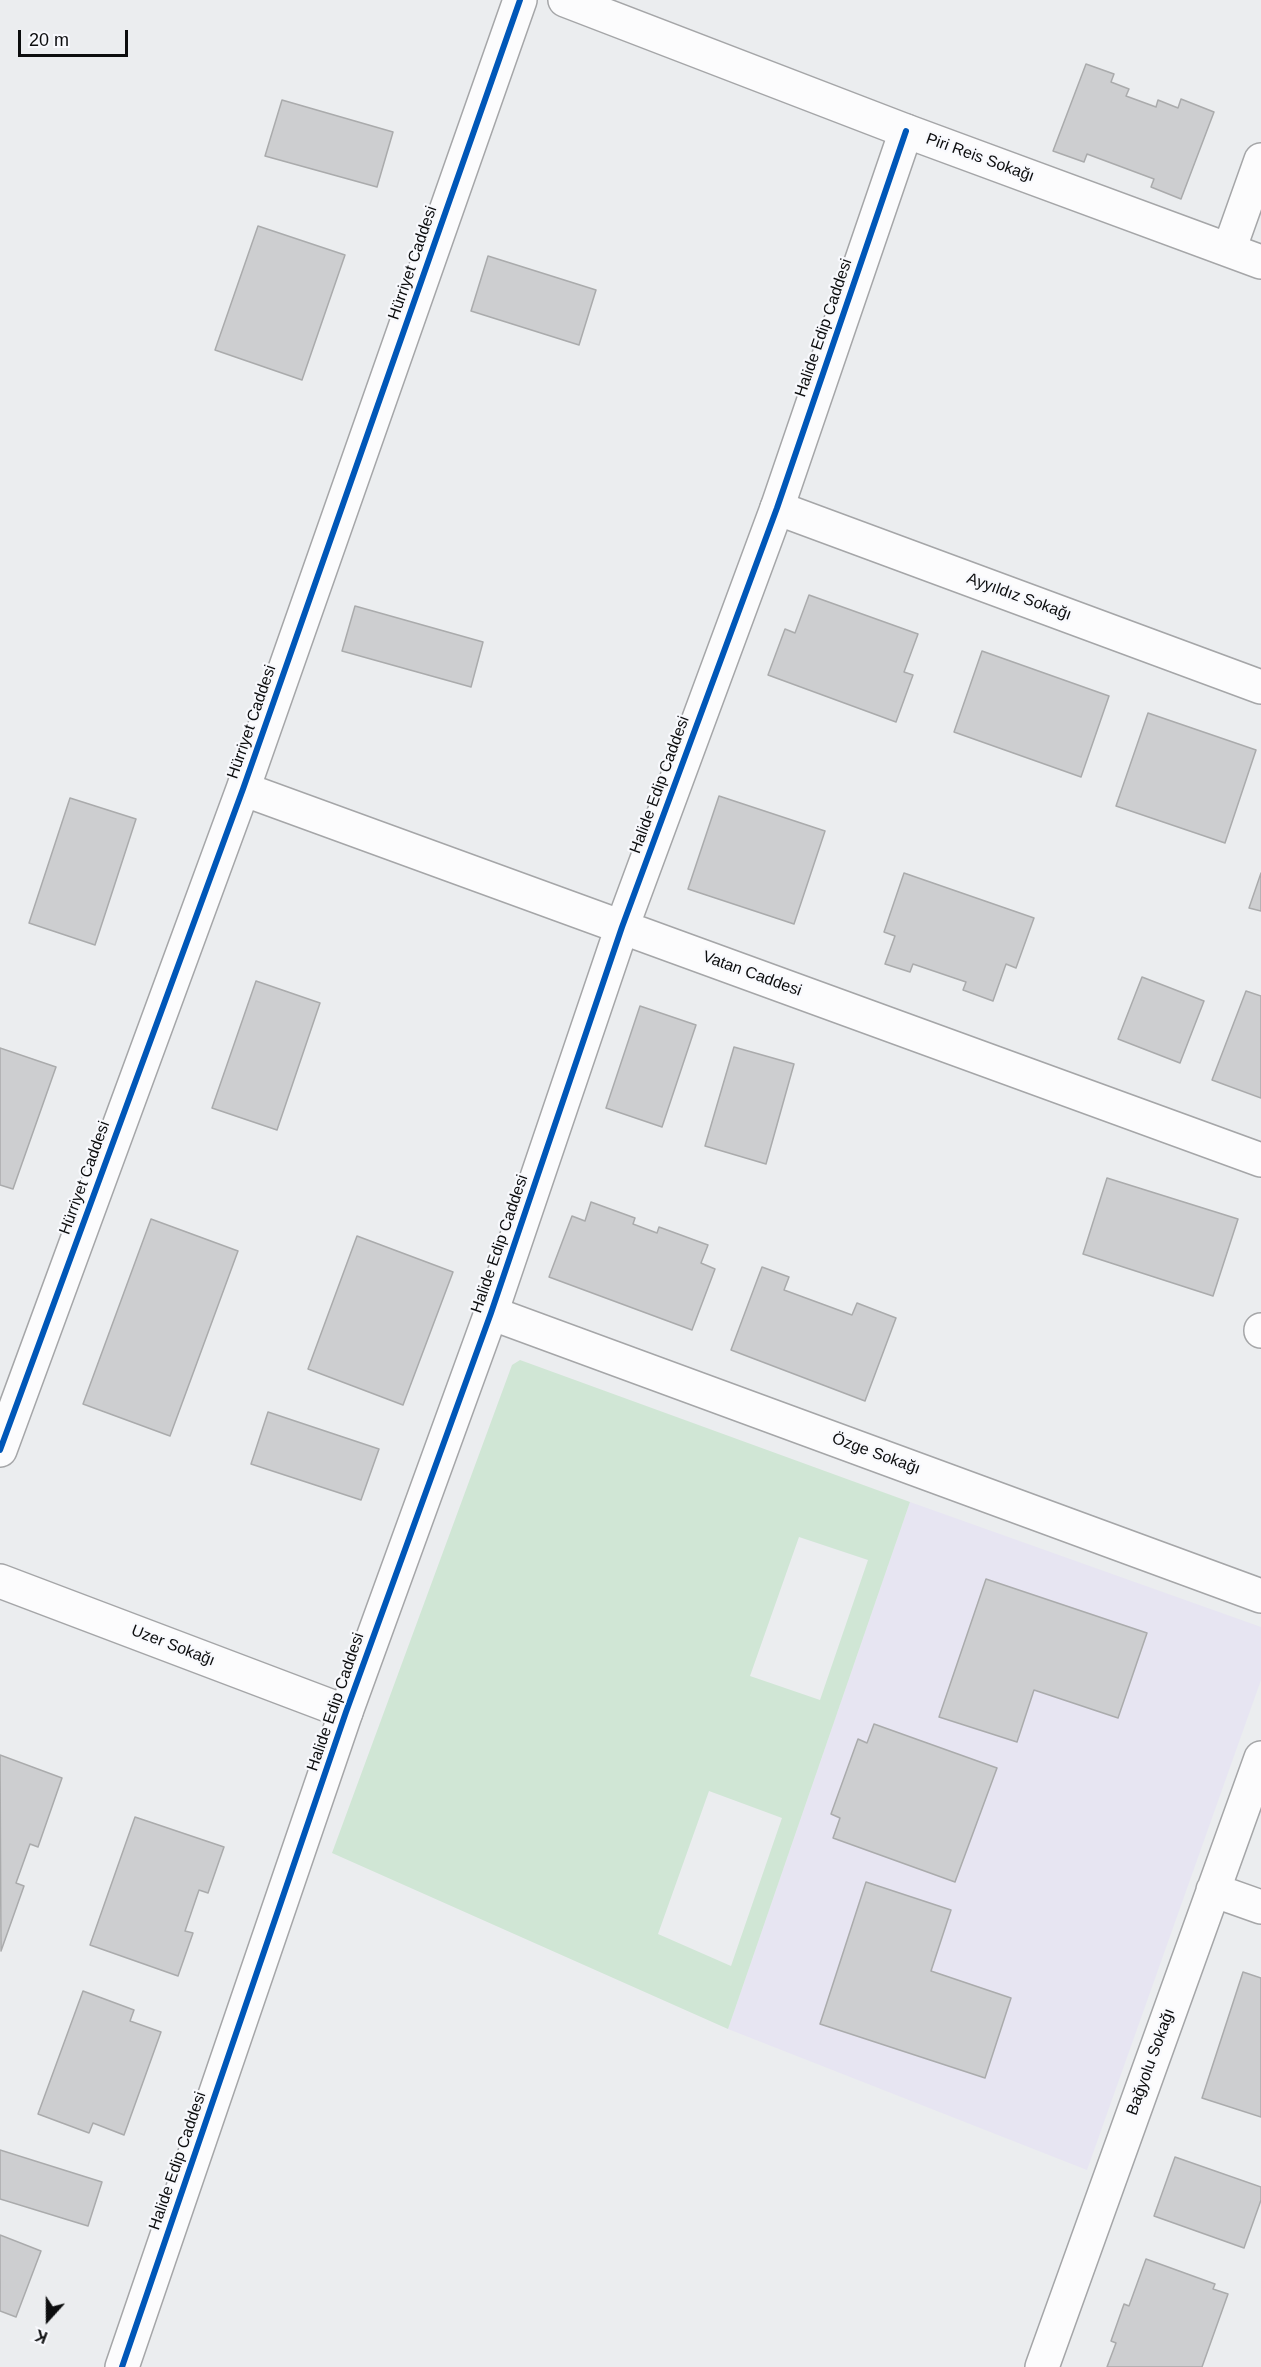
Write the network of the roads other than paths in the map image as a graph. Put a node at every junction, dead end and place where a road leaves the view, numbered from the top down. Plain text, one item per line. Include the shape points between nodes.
1 (520, 0) edge
2 (565, 0) edge
3 (906, 132) junction
4 (1261, 160) edge
5 (1229, 250) junction
6 (1261, 262) edge
7 (777, 508) junction
8 (1261, 687) edge
9 (243, 789) junction
10 (622, 927) junction
11 (1261, 1160) edge
12 (491, 1313) junction
13 (0, 1450) edge
14 (0, 1581) edge
15 (1261, 1596) edge
16 (346, 1712) junction
17 (1261, 1758) edge
18 (1214, 1890) junction
19 (1261, 1907) edge
20 (122, 2367) edge
21 (1042, 2367) edge

1 - 9 street, Hürriyet Caddesi
2 - 3 street, Piri Reis Sokağı
3 - 5 street, Piri Reis Sokağı
3 - 7 street, Halide Edip Caddesi
4 - 5 street
5 - 6 street, Piri Reis Sokağı
7 - 8 street, Ayyıldız Sokağı
7 - 10 street, Halide Edip Caddesi
9 - 10 street, Vatan Caddesi
9 - 13 street, Hürriyet Caddesi
10 - 11 street, Vatan Caddesi
10 - 12 street, Halide Edip Caddesi
12 - 15 street, Özge Sokağı
12 - 16 street, Halide Edip Caddesi
14 - 16 street, Uzer Sokağı
16 - 20 street, Halide Edip Caddesi
17 - 18 street, Bağyolu Sokağı
18 - 19 street
18 - 21 street, Bağyolu Sokağı

